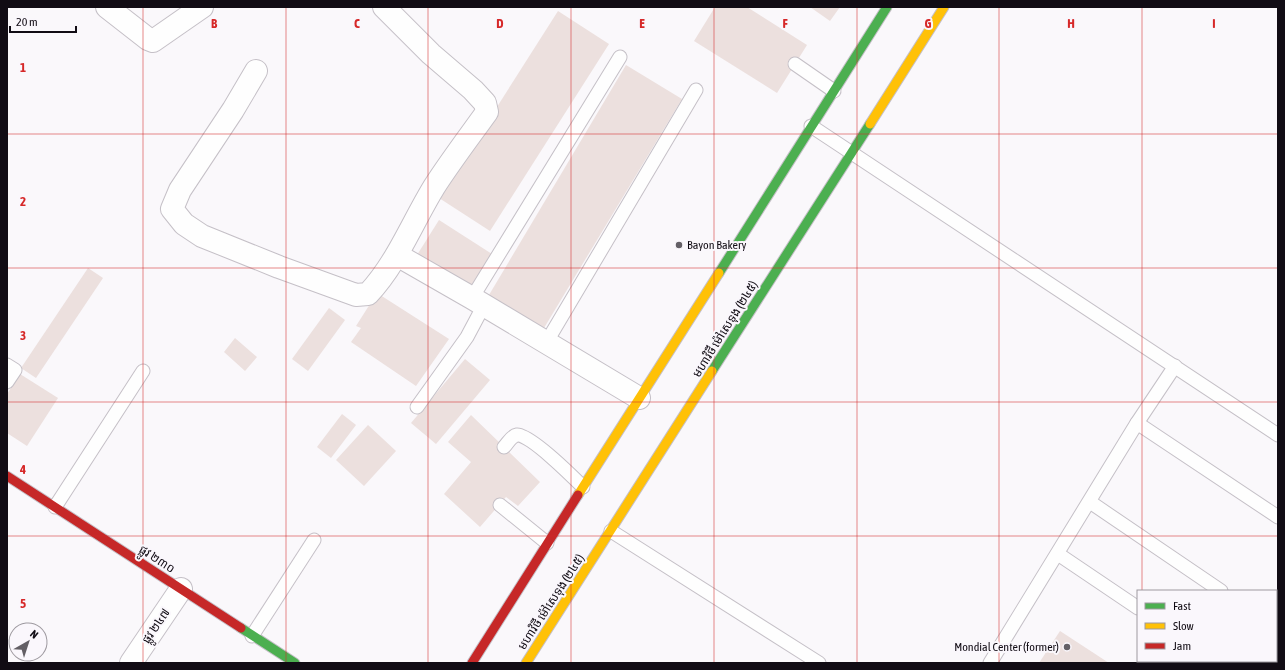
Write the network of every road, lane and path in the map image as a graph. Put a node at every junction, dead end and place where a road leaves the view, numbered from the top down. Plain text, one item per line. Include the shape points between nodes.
1 (107, 7) edge
2 (202, 7) edge
3 (384, 7) edge
4 (887, 7) edge
5 (944, 7) edge
6 (620, 57) dead end
7 (795, 64) dead end
8 (256, 71) dead end
9 (696, 90) dead end
10 (834, 90) junction
11 (811, 126) junction
12 (851, 152) junction
13 (397, 255) junction
14 (478, 302) junction
15 (546, 343) junction
16 (7, 365) edge
17 (1175, 366) junction
18 (143, 371) dead end
19 (7, 382) edge
20 (639, 398) junction
21 (417, 407) dead end
22 (1137, 423) junction
23 (1278, 435) edge
24 (504, 447) dead end
25 (7, 476) edge
26 (583, 487) junction
27 (1090, 502) junction
28 (500, 505) dead end
29 (55, 507) junction
30 (1278, 518) edge
31 (611, 531) junction
32 (314, 540) dead end
33 (548, 543) junction
34 (1058, 554) junction
35 (181, 589) junction
36 (1220, 590) edge
37 (1137, 607) edge
38 (252, 636) junction
39 (131, 663) edge
40 (295, 663) edge
41 (472, 663) edge
42 (526, 663) edge
43 (819, 663) edge
44 (990, 663) edge

1 - 2 street via 153,41
3 - 13 street via 431,54 473,90 485,103 487,112 434,188
4 - 10 main road
5 - 12 main road, មហាវិថី ម៉ៅសេទុង (២៤៥)
6 - 14 lane
7 - 10 lane
8 - 13 street via 180,190 172,209 184,224 202,236 356,295 368,294
9 - 15 lane
10 - 11 main road
11 - 12 lane
11 - 20 main road
12 - 17 lane
12 - 31 main road, មហាវិថី ម៉ៅសេទុង (២៤៥)
13 - 14 street
14 - 15 street
14 - 21 lane via 467,337
15 - 20 street
16 - 19 lane via 15,370
17 - 22 lane
17 - 23 lane
18 - 29 lane
20 - 26 main road
22 - 27 lane
22 - 30 lane
24 - 26 lane via 513,436 520,434 530,439
25 - 29 main road, ផ្លូវ ២៣០
26 - 33 main road
27 - 34 lane
27 - 36 lane
28 - 33 lane
29 - 35 main road, ផ្លូវ ២៣០
31 - 42 main road, មហាវិថី ម៉ៅសេទុង (២៤៥)
31 - 43 lane
32 - 38 lane
33 - 41 main road
34 - 37 lane
34 - 44 lane
35 - 38 main road, ផ្លូវ ២៣០
35 - 39 street, ផ្លូវ ២៤៧
38 - 40 main road, ផ្លូវ ២៣០

